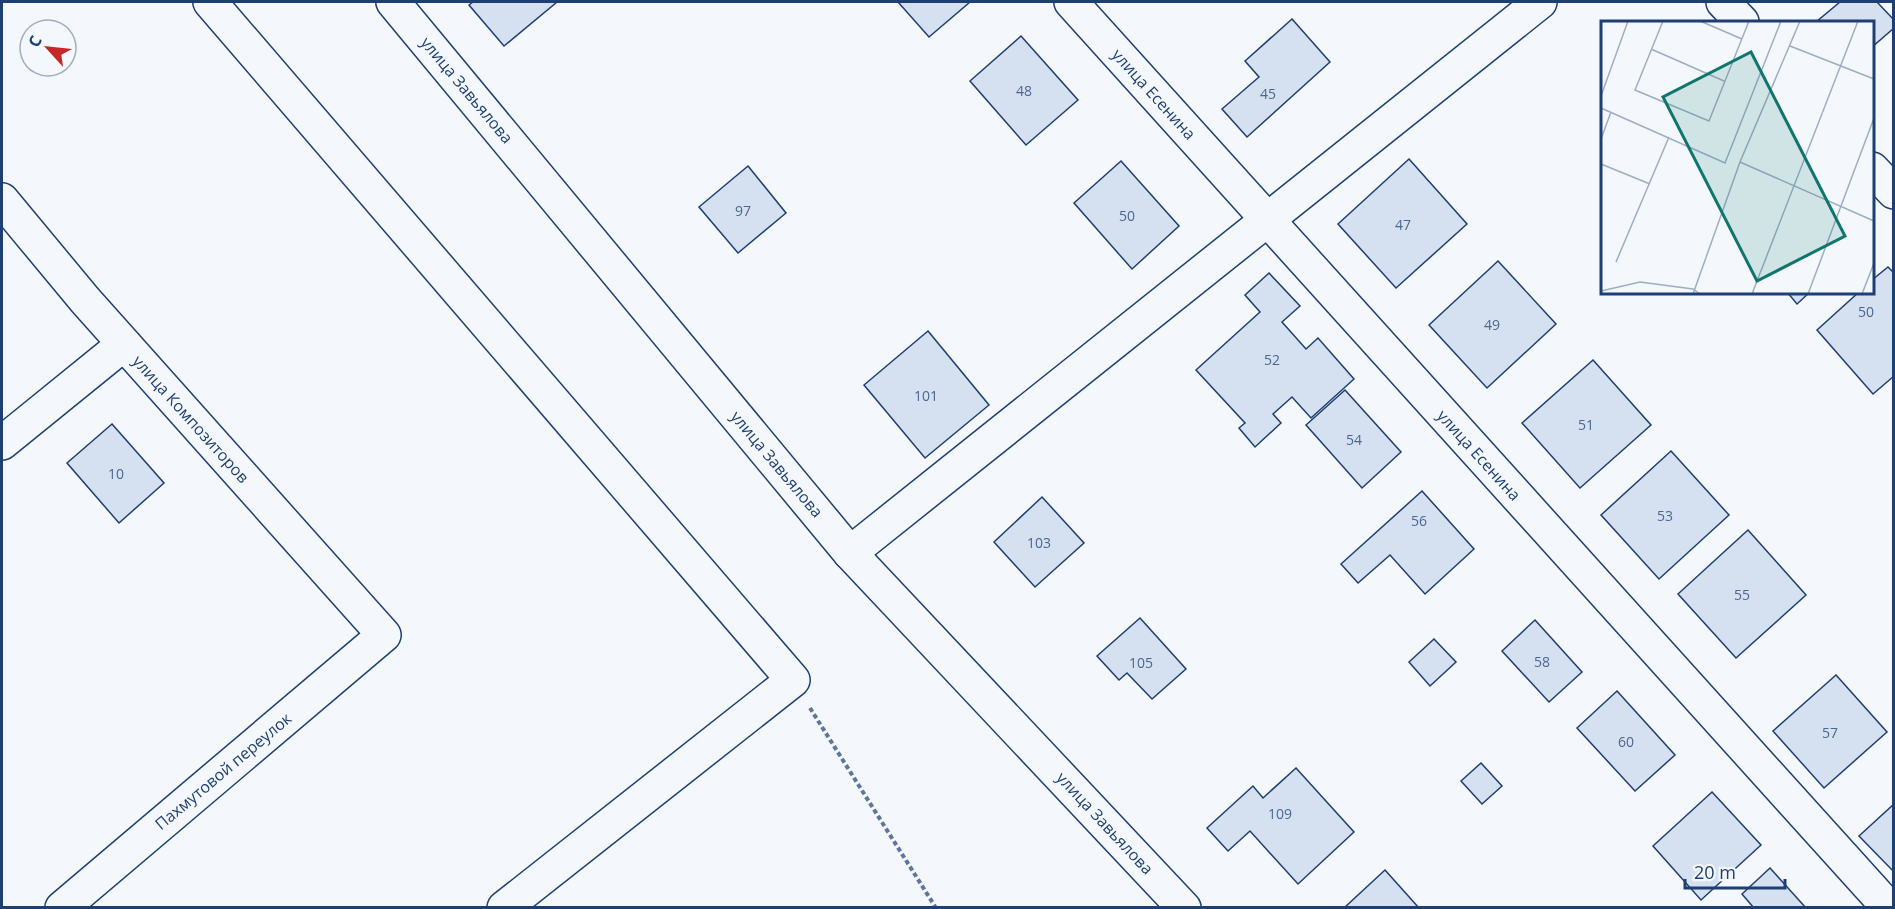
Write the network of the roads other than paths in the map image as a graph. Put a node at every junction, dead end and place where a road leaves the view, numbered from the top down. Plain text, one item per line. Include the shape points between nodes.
1 (210, 2) edge
2 (393, 2) edge
3 (1071, 2) edge
4 (1540, 2) edge
5 (1723, 2) edge
6 (1741, 21) edge
7 (1874, 171) edge
8 (1893, 192) edge
9 (2, 200) edge
10 (1266, 220) junction
11 (124, 344) junction
12 (2, 443) edge
13 (850, 553) junction
14 (384, 635) joint
15 (62, 908) edge
16 (504, 908) edge
17 (1184, 908) edge
18 (1888, 908) edge

1 - 16 street via 793,680
2 - 13 street, улица Завьялова
3 - 10 street, улица Есенина
4 - 10 street
5 - 6 street
7 - 8 street
9 - 11 street, улица Композиторов
10 - 13 street
10 - 18 street, улица Есенина
11 - 12 street
11 - 14 street, улица Композиторов
13 - 17 street, улица Завьялова
14 - 15 street, Пахмутовой переулок

